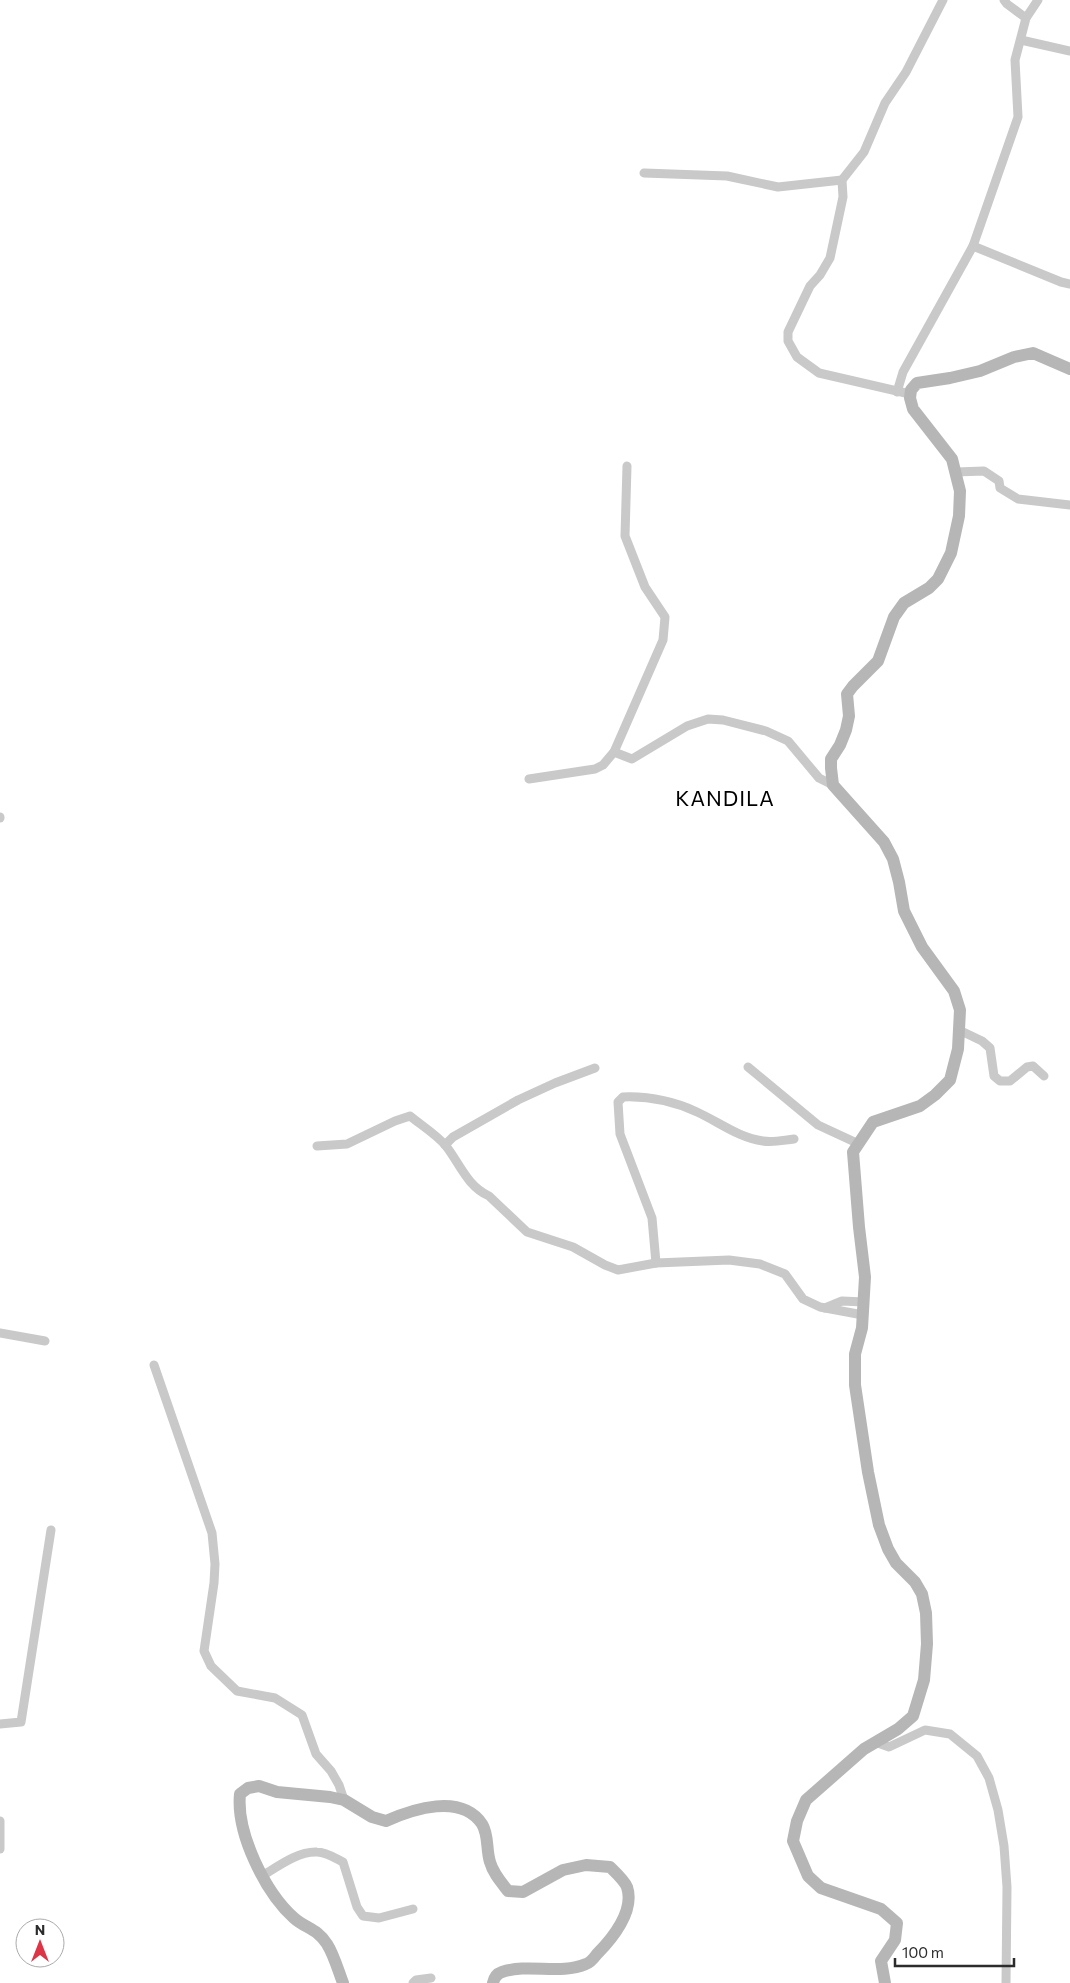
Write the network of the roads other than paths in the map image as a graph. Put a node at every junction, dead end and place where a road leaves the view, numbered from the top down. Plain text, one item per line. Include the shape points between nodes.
1 (943, 0) edge
2 (1004, 0) edge
3 (1038, 0) edge
4 (1026, 18) junction
5 (1021, 40) junction
6 (1070, 51) edge
7 (644, 173) dead end
8 (842, 180) junction
9 (973, 246) junction
10 (1070, 284) edge
11 (1070, 369) edge
12 (897, 392) junction
13 (910, 394) junction
14 (627, 466) dead end
15 (956, 472) junction
16 (1070, 505) edge
17 (614, 752) junction
18 (529, 778) dead end
19 (833, 785) junction
20 (959, 1030) junction
21 (748, 1067) dead end
22 (595, 1068) dead end
23 (1044, 1076) dead end
24 (794, 1140) dead end
25 (858, 1144) junction
26 (445, 1145) junction
27 (317, 1146) dead end
28 (656, 1263) junction
29 (864, 1308) junction
30 (0, 1333) edge
31 (45, 1342) dead end
32 (154, 1365) dead end
33 (51, 1530) dead end
34 (0, 1724) edge
35 (875, 1742) junction
36 (344, 1800) junction
37 (0, 1821) edge
38 (0, 1849) edge
39 (262, 1876) junction
40 (413, 1909) dead end
41 (431, 1978) dead end
42 (344, 1983) edge
43 (413, 1983) edge
44 (493, 1983) edge
45 (885, 1983) edge
46 (1006, 1983) edge

1 - 8 street via 906,72 885,103 864,152
2 - 4 street
3 - 4 street
4 - 5 street
5 - 6 street
5 - 9 street via 1015,60 1018,117
7 - 8 street via 727,176 778,187
8 - 12 street via 843,197 830,258 810,286 788,332 788,341 797,357 819,373
9 - 10 street
9 - 12 street via 903,372
11 - 13 main road via 1034,353 1014,357 980,371 917,383
12 - 13 street
13 - 15 main road via 913,409 952,459
14 - 17 street via 625,536 645,587 665,617 662,640
15 - 16 street via 984,471 999,481 1000,488 1018,498
15 - 19 main road via 960,491 959,516 950,553 938,579 904,603 894,617 878,661 847,694 849,716 846,730 831,759
17 - 18 street via 595,769
17 - 19 street via 632,759 687,726 723,720 766,731 788,741 819,778
19 - 20 main road via 884,842 893,859 904,911 922,947 954,991 960,1010
20 - 23 street via 990,1048 994,1076 1000,1081 1010,1081 1033,1066
20 - 25 main road via 950,1080 920,1106 873,1122
21 - 25 street via 818,1125
22 - 26 street via 518,1100 453,1137
24 - 28 street via 764,1142 726,1129 677,1104 643,1096 622,1097 618,1102 620,1134 652,1218
25 - 29 main road via 853,1152 853,1168 865,1277
26 - 27 street via 410,1116 347,1144
26 - 28 street via 469,1181 527,1232 574,1247 618,1270
28 - 29 street via 729,1260 760,1264 785,1274 803,1299 825,1308
29 - 35 main road via 855,1354 855,1385 873,1499 888,1549 922,1594 927,1644 924,1680 913,1716
30 - 31 street
32 - 36 street via 212,1533 214,1583 204,1651 211,1666 236,1691 275,1698 302,1715 316,1754 331,1771
33 - 34 street via 21,1722
35 - 45 main road via 806,1800 793,1842 808,1876 821,1888 881,1909 897,1923 895,1940 881,1961
35 - 46 street via 889,1747 925,1730 950,1734 978,1756 989,1778 1004,1846
36 - 39 main road via 277,1792 259,1786 240,1794 239,1808 254,1863
36 - 44 main road via 372,1817 386,1821 404,1812 432,1807 452,1806 464,1810 482,1825 490,1862 508,1891 523,1892 563,1870 586,1865 610,1867 618,1875 627,1887 625,1918 610,1941 588,1964 501,1972
37 - 38 street
39 - 40 street via 307,1853 318,1852 343,1862 357,1907 363,1916 379,1918
39 - 42 main road via 274,1898 286,1911 327,1943
41 - 43 street via 414,1980

